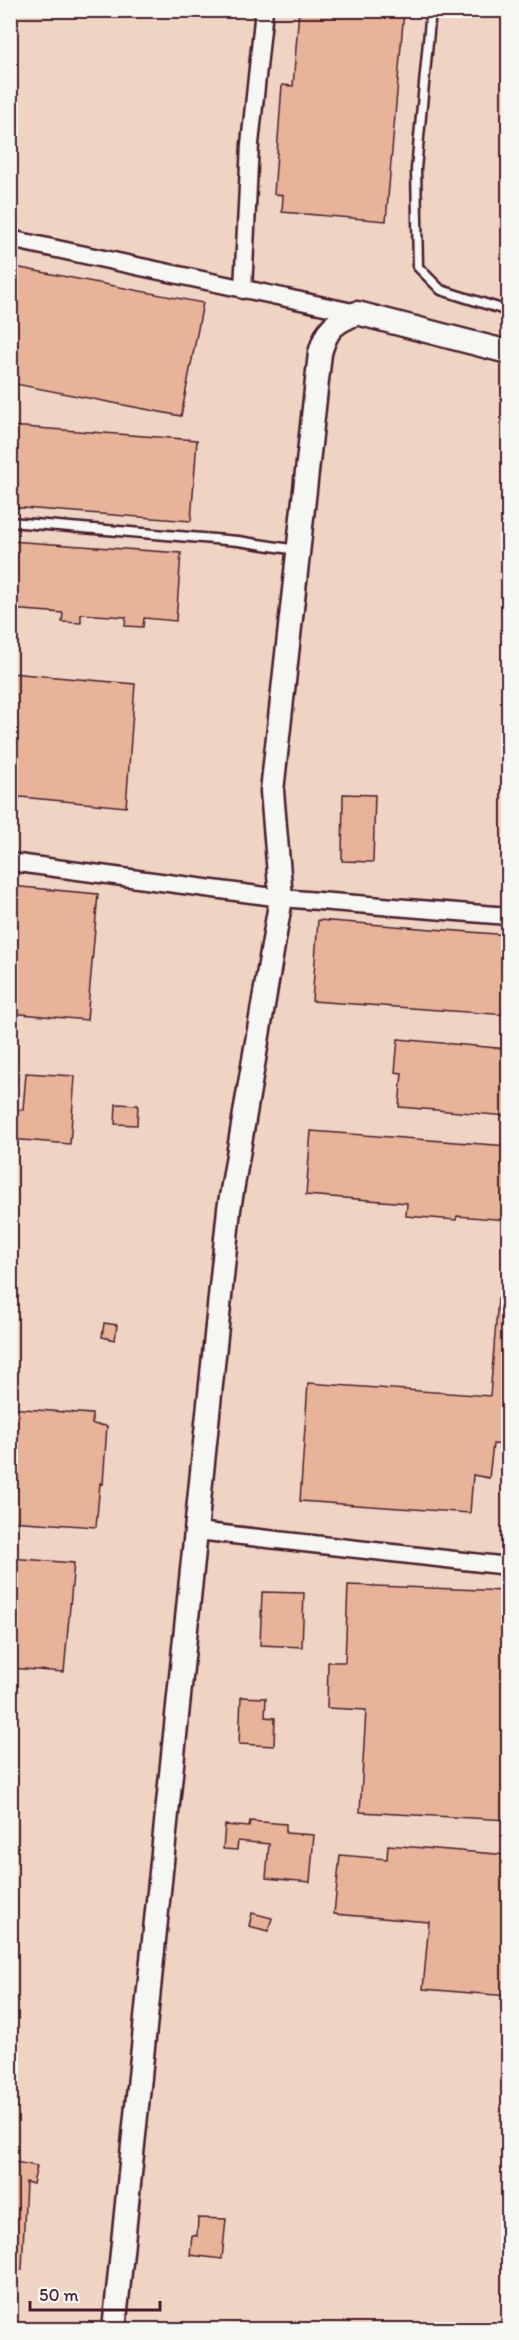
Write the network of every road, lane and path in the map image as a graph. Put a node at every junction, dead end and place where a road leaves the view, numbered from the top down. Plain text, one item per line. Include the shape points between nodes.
1 (264, 10) edge
2 (431, 10) edge
3 (10, 239) edge
4 (243, 290) junction
5 (508, 311) edge
6 (357, 313) junction
7 (508, 352) edge
8 (10, 522) edge
9 (297, 550) junction
10 (10, 862) edge
11 (281, 898) junction
12 (508, 916) edge
13 (196, 1531) junction
14 (508, 1566) edge
15 (114, 2330) edge

1 - 4 street via 250,144
2 - 5 lane via 416,169 418,267 441,290
3 - 4 street
4 - 6 street
6 - 7 street
6 - 9 street via 340,320 325,334
8 - 9 lane
9 - 11 street via 272,791
10 - 11 street
11 - 12 street
11 - 13 street via 230,1209
13 - 14 street
13 - 15 street

